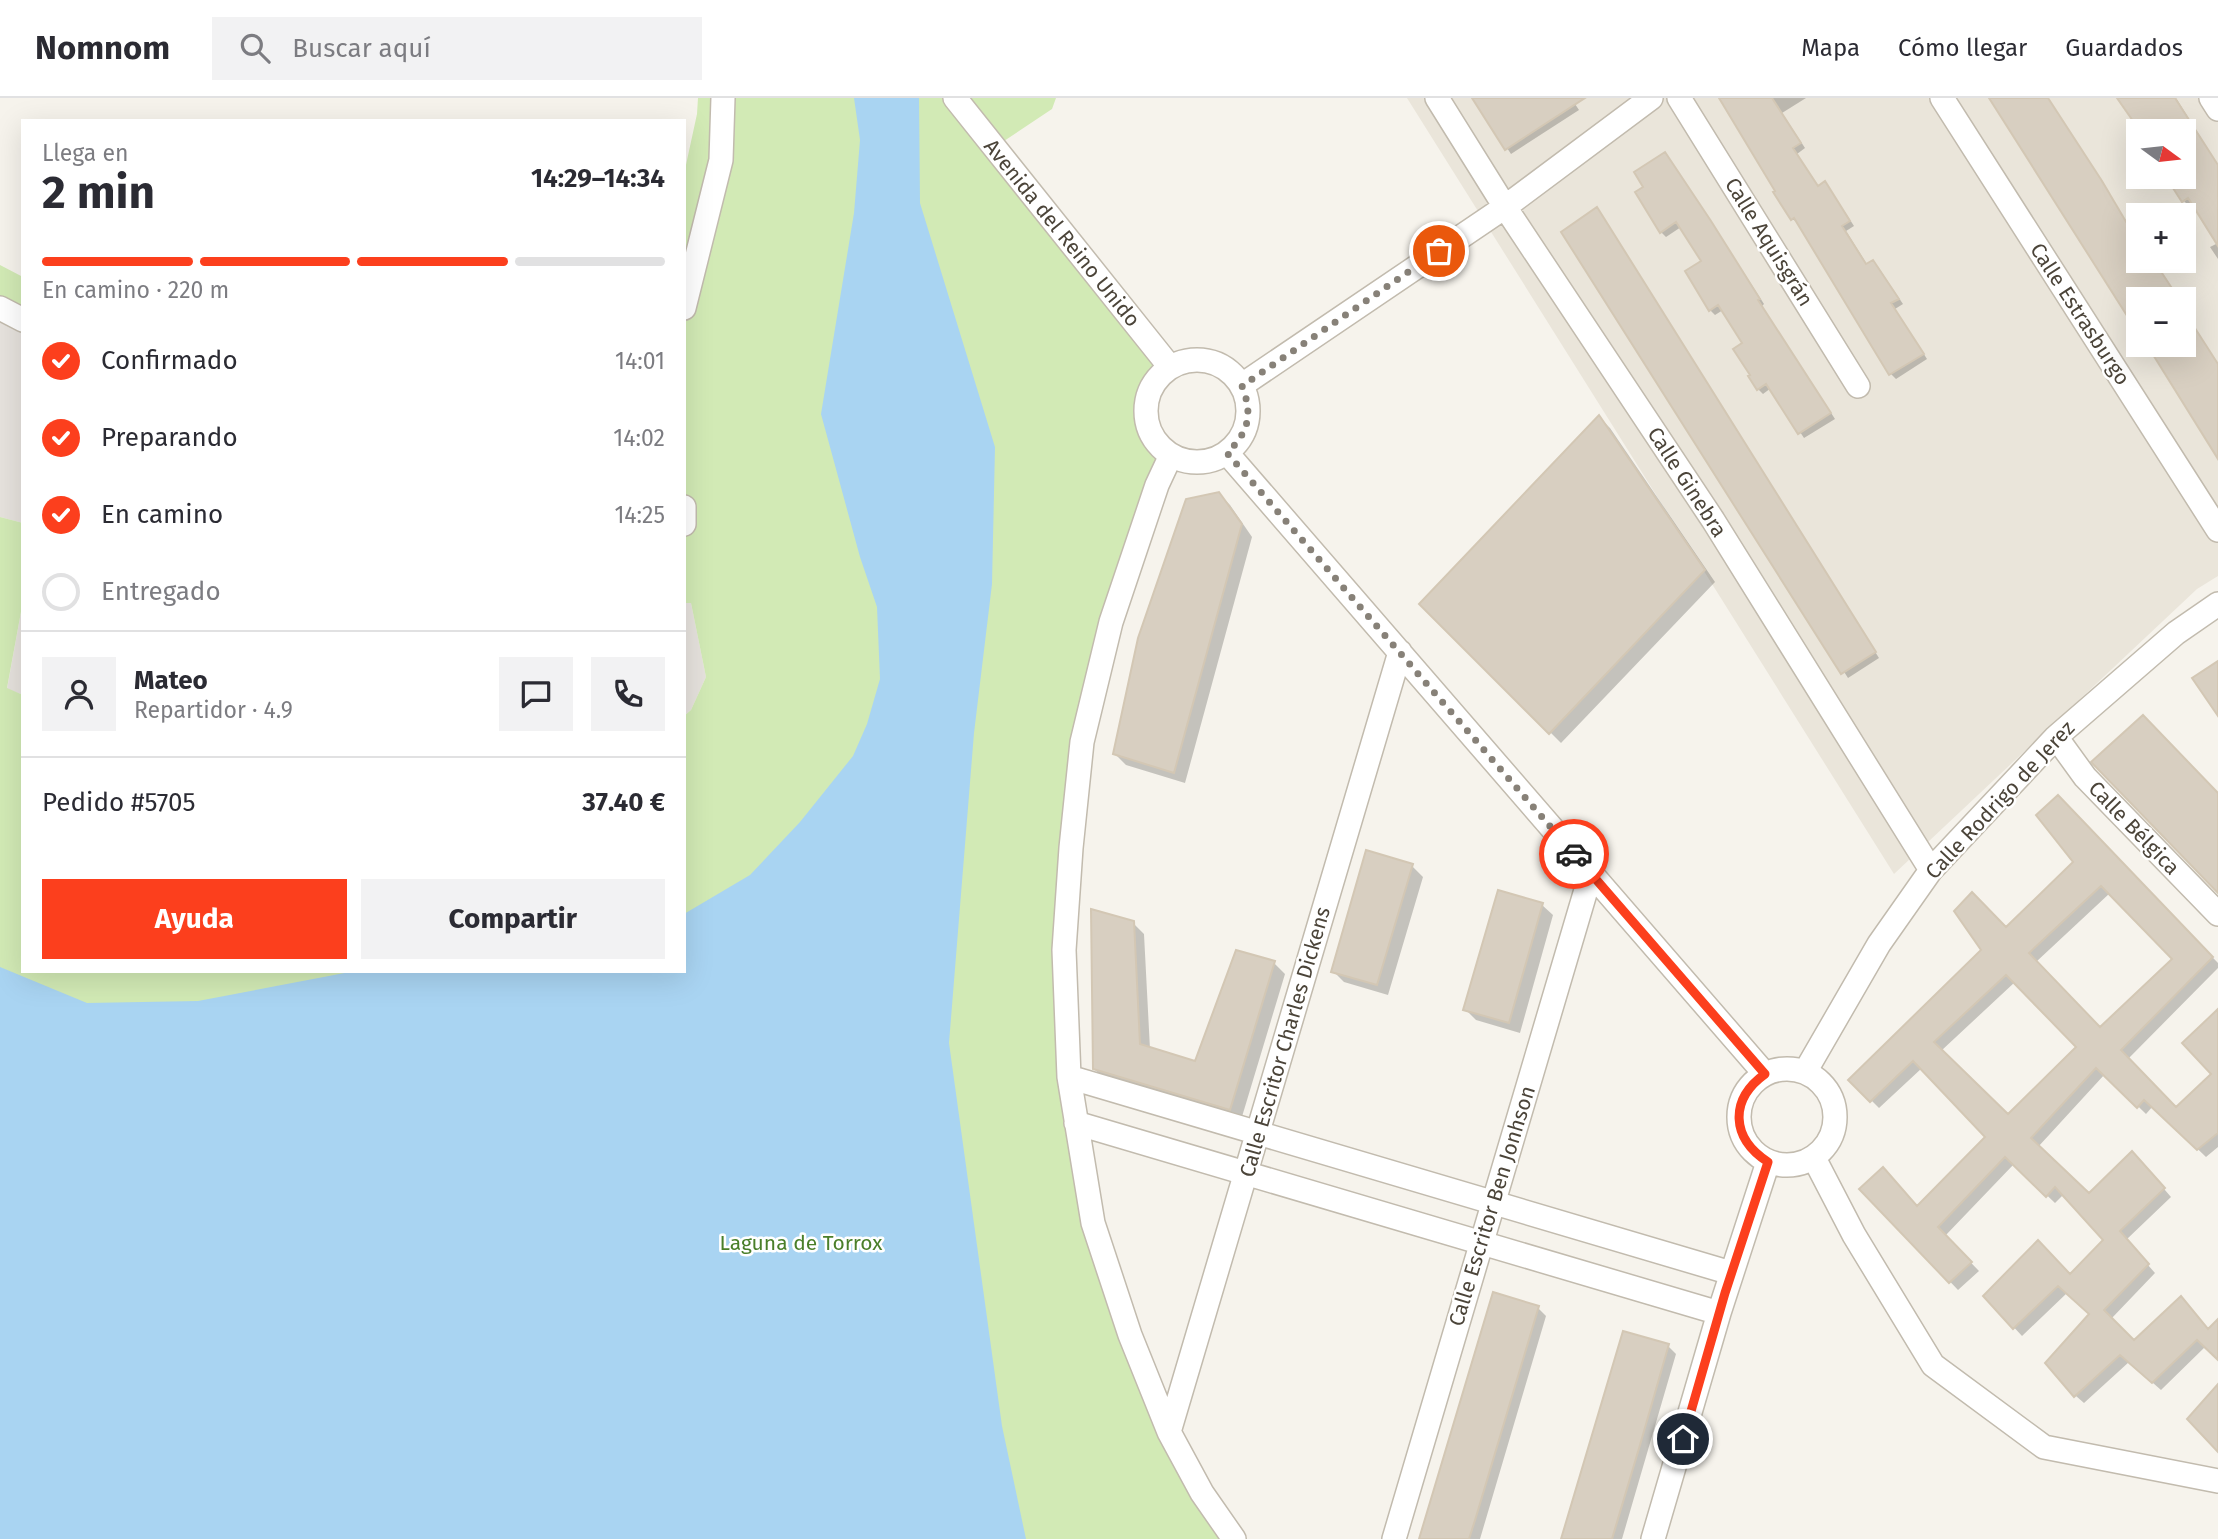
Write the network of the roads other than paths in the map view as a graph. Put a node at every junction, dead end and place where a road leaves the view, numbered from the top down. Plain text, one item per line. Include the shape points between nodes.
1 (723, 98) edge
2 (955, 98) edge
3 (1437, 98) edge
4 (1651, 98) edge
5 (1679, 98) edge
6 (1942, 98) edge
7 (2211, 98) edge
8 (2218, 109) edge
9 (1505, 207) junction
10 (686, 300) edge
11 (0, 308) edge
12 (21, 319) edge
13 (1170, 367) junction
14 (1242, 386) junction
15 (1858, 386) dead end
16 (1227, 453) junction
17 (1171, 455) junction
18 (2218, 530) edge
19 (2218, 604) edge
20 (1400, 652) junction
21 (2056, 737) junction
22 (1931, 870) junction
23 (1591, 873) junction
24 (2218, 914) edge
25 (1805, 1072) junction
26 (1765, 1074) junction
27 (1069, 1077) junction
28 (1076, 1123) junction
29 (1258, 1133) junction
30 (1814, 1158) junction
31 (1768, 1162) junction
32 (1246, 1173) junction
33 (1493, 1203) junction
34 (1481, 1243) junction
35 (1731, 1273) junction
36 (1719, 1313) junction
37 (1169, 1432) junction
38 (2218, 1481) edge
39 (1234, 1539) edge
40 (1394, 1539) edge
41 (1653, 1539) edge

1 - 10 street via 721,160
2 - 13 street, Avenida del Reino Unido
3 - 9 street, Calle Ginebra
4 - 9 street
5 - 15 street, Calle Aquisgrán
6 - 18 street, Calle Estrasburgo
7 - 8 street
9 - 14 street
9 - 22 street, Calle Ginebra via 1713,520
11 - 12 street
13 - 14 street via 1194,360 1218,363
13 - 17 street via 1157,379 1146,411 1158,444
14 - 16 street via 1249,414 1238,442
16 - 17 street via 1199,462
16 - 20 street
17 - 27 street via 1111,622 1082,742 1063,950
19 - 21 street, Calle Rodrigo de Jerez via 2176,632
20 - 23 street
20 - 29 street, Calle Escritor Charles Dickens
21 - 22 street, Calle Rodrigo de Jerez
21 - 24 street, Calle Bélgica via 2085,776
22 - 25 street, Calle Rodrigo de Jerez via 1879,944
23 - 26 street
23 - 33 street, Calle Escritor Ben Jonhson
25 - 26 street via 1778,1069
25 - 30 street via 1828,1091 1836,1119 1833,1135
26 - 31 street via 1743,1096 1739,1127 1754,1153
27 - 28 street
27 - 29 street
28 - 32 street
28 - 37 street via 1093,1223 1130,1335
29 - 32 street, Calle Escritor Charles Dickens
29 - 33 street
30 - 31 street via 1791,1166
30 - 38 street via 1854,1235 1933,1366 2044,1447
31 - 35 street
32 - 34 street
32 - 37 street, Calle Escritor Charles Dickens
33 - 34 street, Calle Escritor Ben Jonhson
33 - 35 street
34 - 36 street
34 - 40 street, Calle Escritor Ben Jonhson
35 - 36 street
36 - 41 street
37 - 39 street

